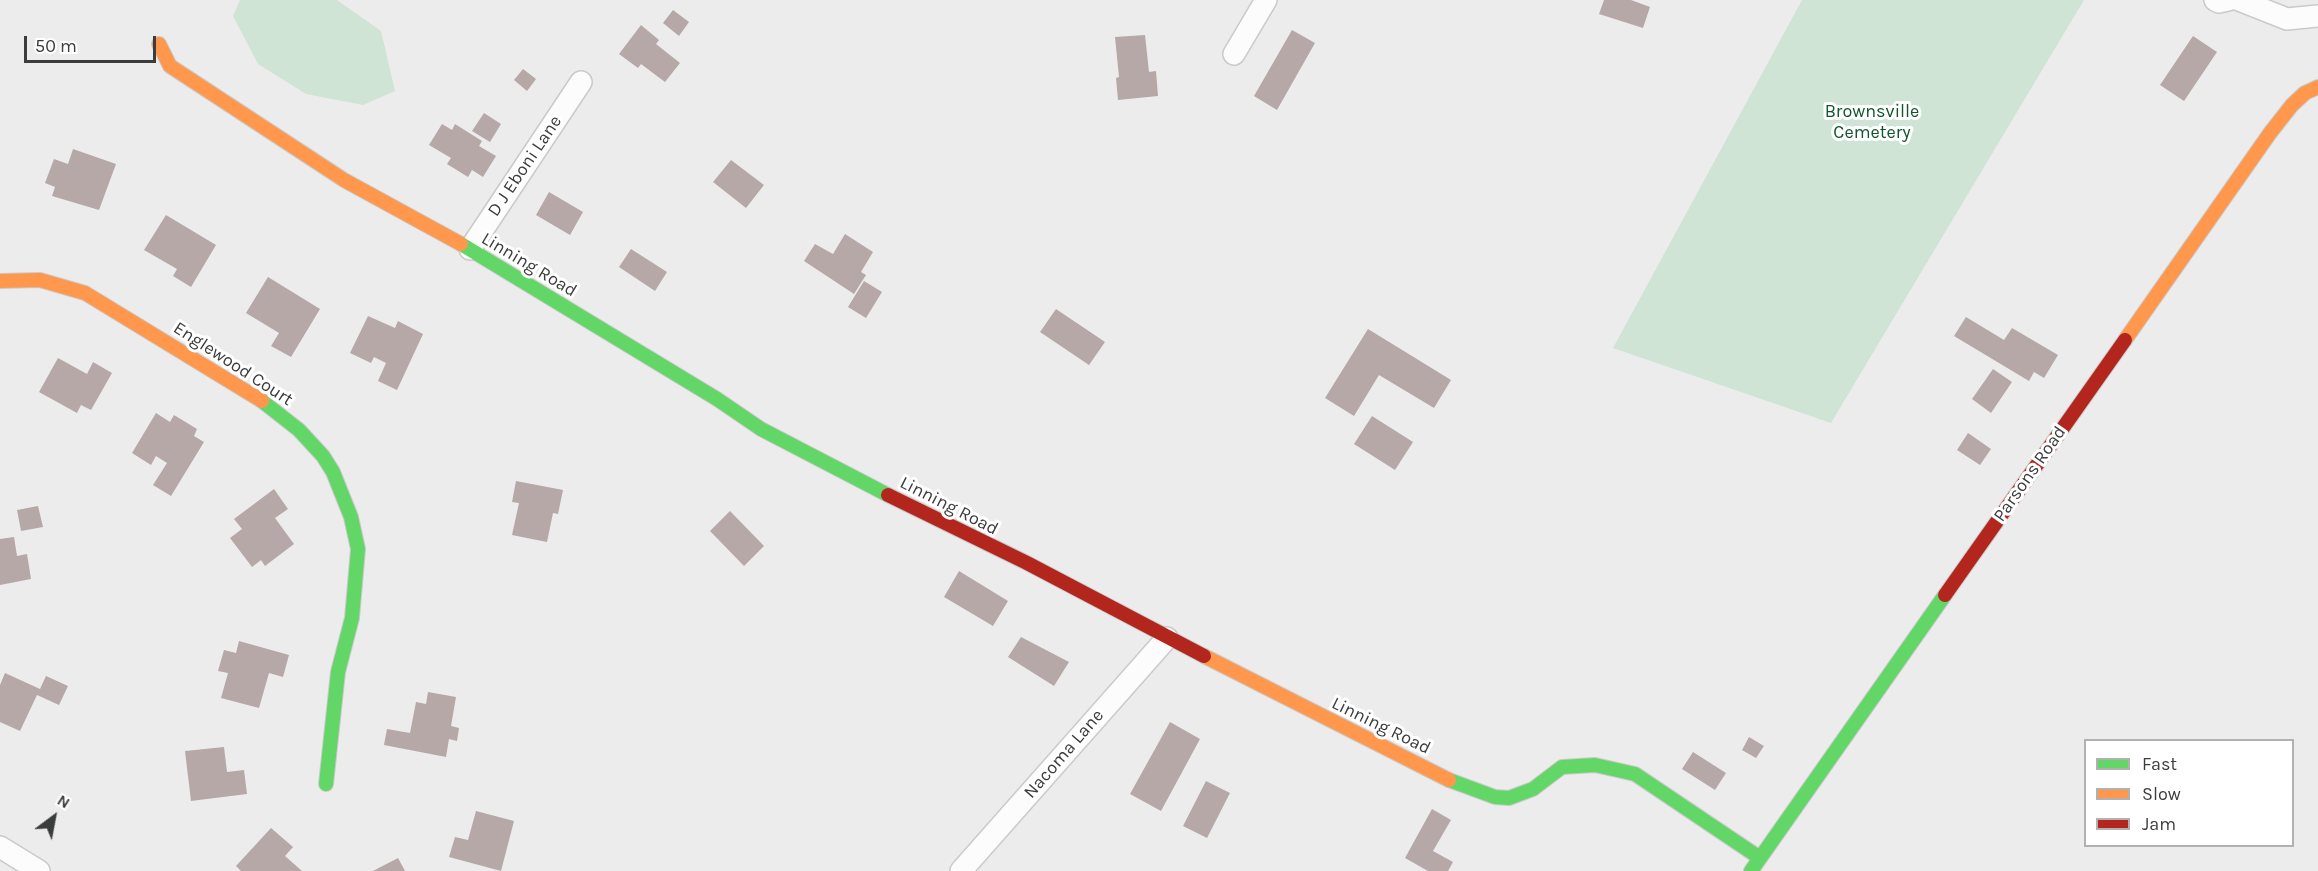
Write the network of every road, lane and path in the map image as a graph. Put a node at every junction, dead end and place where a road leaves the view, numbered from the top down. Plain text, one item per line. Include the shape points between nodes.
1 (1266, 0) edge
2 (2215, 0) edge
3 (2228, 0) edge
4 (2240, 0) edge
5 (2318, 16) edge
6 (159, 44) dead end
7 (1234, 54) dead end
8 (581, 82) dead end
9 (2318, 87) edge
10 (470, 249) junction
11 (0, 281) edge
12 (1167, 638) junction
13 (326, 784) dead end
14 (0, 847) edge
15 (1760, 858) junction
16 (39, 871) edge
17 (961, 871) edge
18 (1751, 871) edge

1 - 7 street
2 - 3 street
4 - 5 street via 2287,19
6 - 10 street, Linning Road via 170,66 344,180
8 - 10 street, D J Eboni Lane
9 - 15 street, Parsons Road via 2292,105 2270,132
10 - 12 street, Linning Road via 779,439
11 - 13 street, Englewood Court via 40,280 85,293 271,407 299,430 328,464 351,517 358,549 352,618 338,672
12 - 15 street, Linning Road via 1443,778 1495,797 1521,795 1563,767 1595,765 1635,774
12 - 17 street, Nacoma Lane
14 - 16 street
15 - 18 street, Parsons Road

